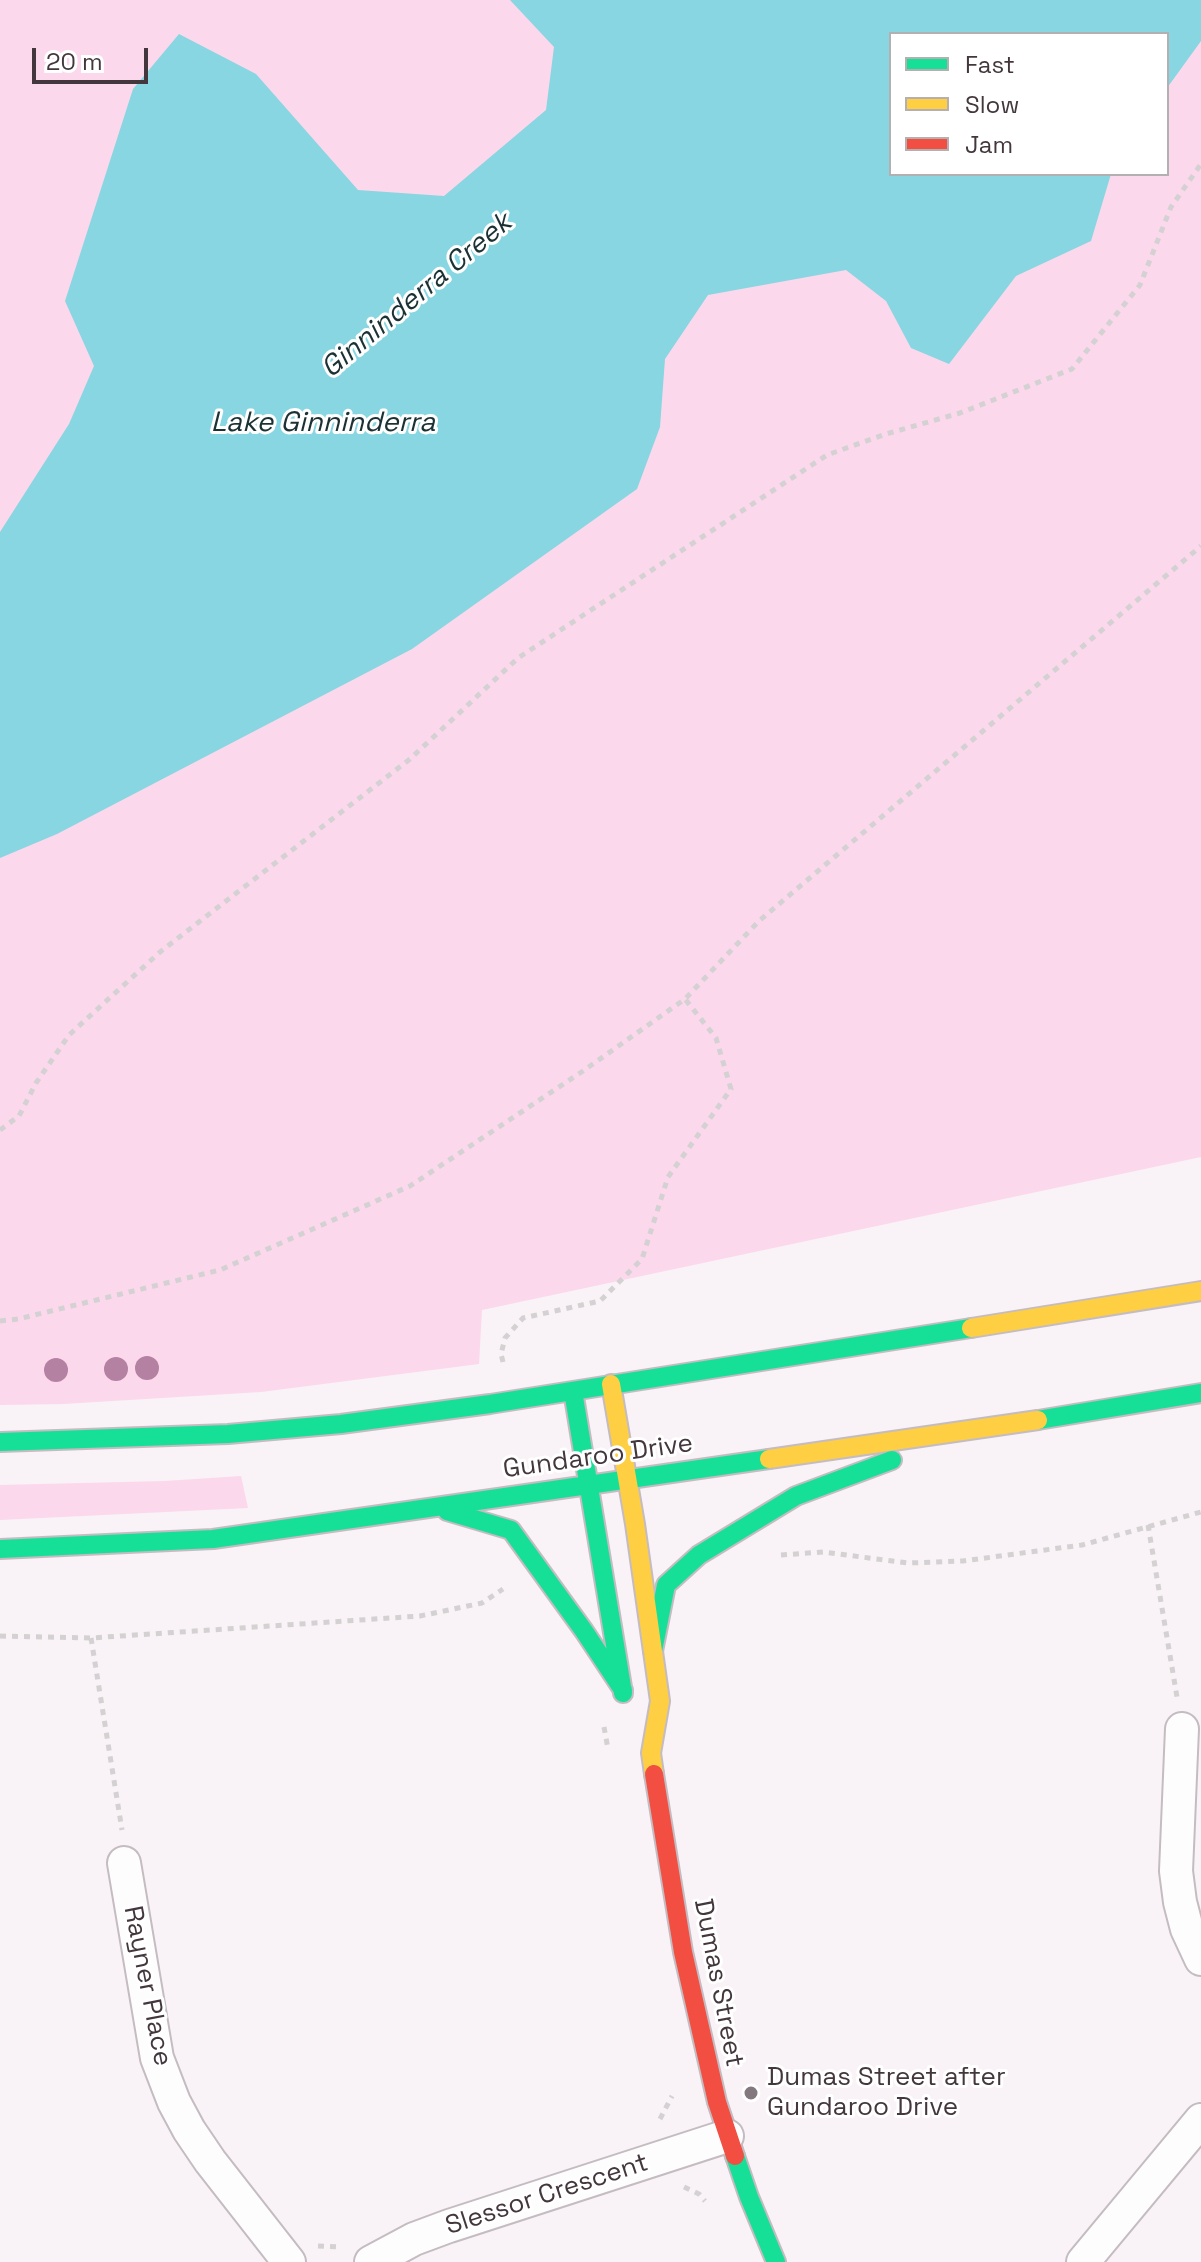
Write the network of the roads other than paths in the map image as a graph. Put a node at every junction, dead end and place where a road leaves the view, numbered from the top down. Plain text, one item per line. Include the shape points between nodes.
1 (1201, 1291) edge
2 (611, 1384) junction
3 (573, 1391) junction
4 (1201, 1393) edge
5 (969, 1431) junction
6 (0, 1442) edge
7 (627, 1479) junction
8 (589, 1484) junction
9 (433, 1507) junction
10 (0, 1549) edge
11 (653, 1651) junction
12 (623, 1690) junction
13 (627, 1710) dead end
14 (1182, 1729) road end
15 (639, 1732) dead end
16 (651, 1753) junction
17 (124, 1863) road end
18 (1201, 1959) edge
19 (1201, 2120) edge
20 (727, 2136) junction
21 (289, 2262) edge
22 (371, 2262) edge
23 (776, 2262) edge
24 (1083, 2262) edge

1 - 2 main road
2 - 3 main road
2 - 7 main road, Dumas Street
3 - 6 main road via 341,1424 228,1434
3 - 8 main road
4 - 5 main road, Gundaroo Drive
5 - 7 main road, Gundaroo Drive
5 - 11 main road via 796,1496 699,1555 666,1585
7 - 8 main road, Gundaroo Drive
7 - 11 main road, Dumas Street
8 - 9 main road, Gundaroo Drive
8 - 12 main road
9 - 10 main road, Gundaroo Drive via 213,1539
9 - 12 main road via 511,1530
11 - 16 main road, Dumas Street via 660,1701
12 - 13 main road
14 - 18 street via 1176,1871 1187,1929
15 - 16 main road, Dumas Street
16 - 20 main road, Dumas Street via 683,1952
17 - 21 street, Rayner Place via 157,2058 174,2102 210,2161
19 - 24 street
20 - 22 street, Slessor Crescent via 449,2226
20 - 23 main road, Dumas Street

